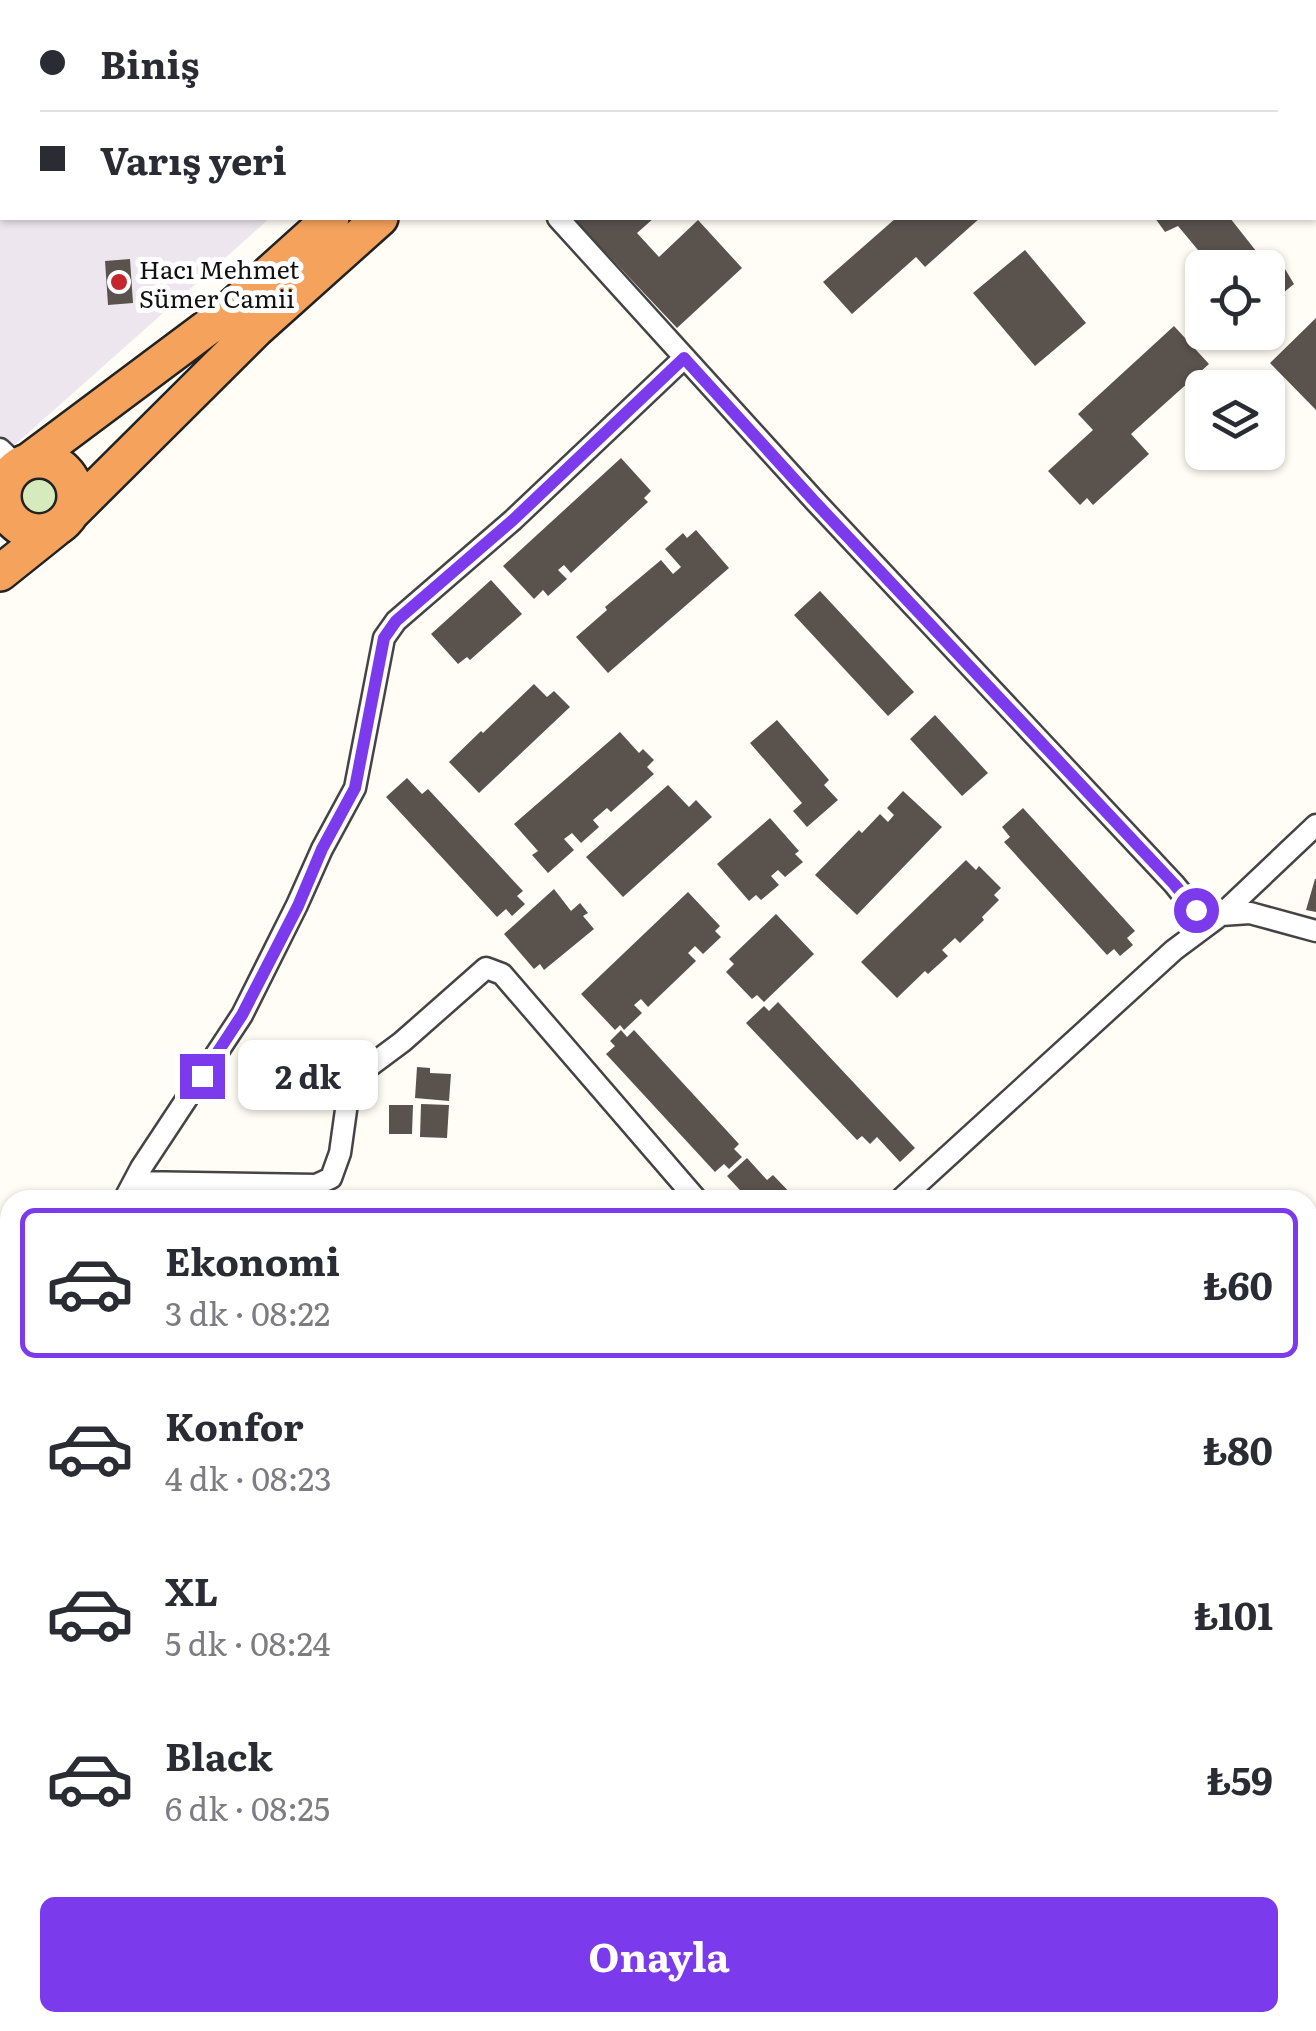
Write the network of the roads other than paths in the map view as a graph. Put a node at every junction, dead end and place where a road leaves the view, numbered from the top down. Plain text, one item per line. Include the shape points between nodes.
1 (329, 220) edge
2 (378, 220) edge
3 (560, 220) edge
4 (684, 358) junction
5 (11, 467) edge
6 (64, 520) junction
7 (0, 573) edge
8 (1316, 825) edge
9 (1221, 915) junction
10 (1316, 931) edge
11 (130, 1190) edge
12 (166, 1190) edge
13 (688, 1190) edge
14 (911, 1190) edge

1 - 5 highway via 218,318
2 - 6 highway via 256,329
3 - 4 street
4 - 9 street via 1196,910
4 - 11 street via 384,638 355,788 242,1015
5 - 6 highway via 41,460 63,468 76,500
5 - 6 highway via 2,497 10,520 44,533
6 - 7 highway
8 - 9 street
9 - 10 street via 1250,913
9 - 14 street via 1174,950
12 - 13 street via 316,1186 331,1178 347,1103 363,1071 486,968 515,988

